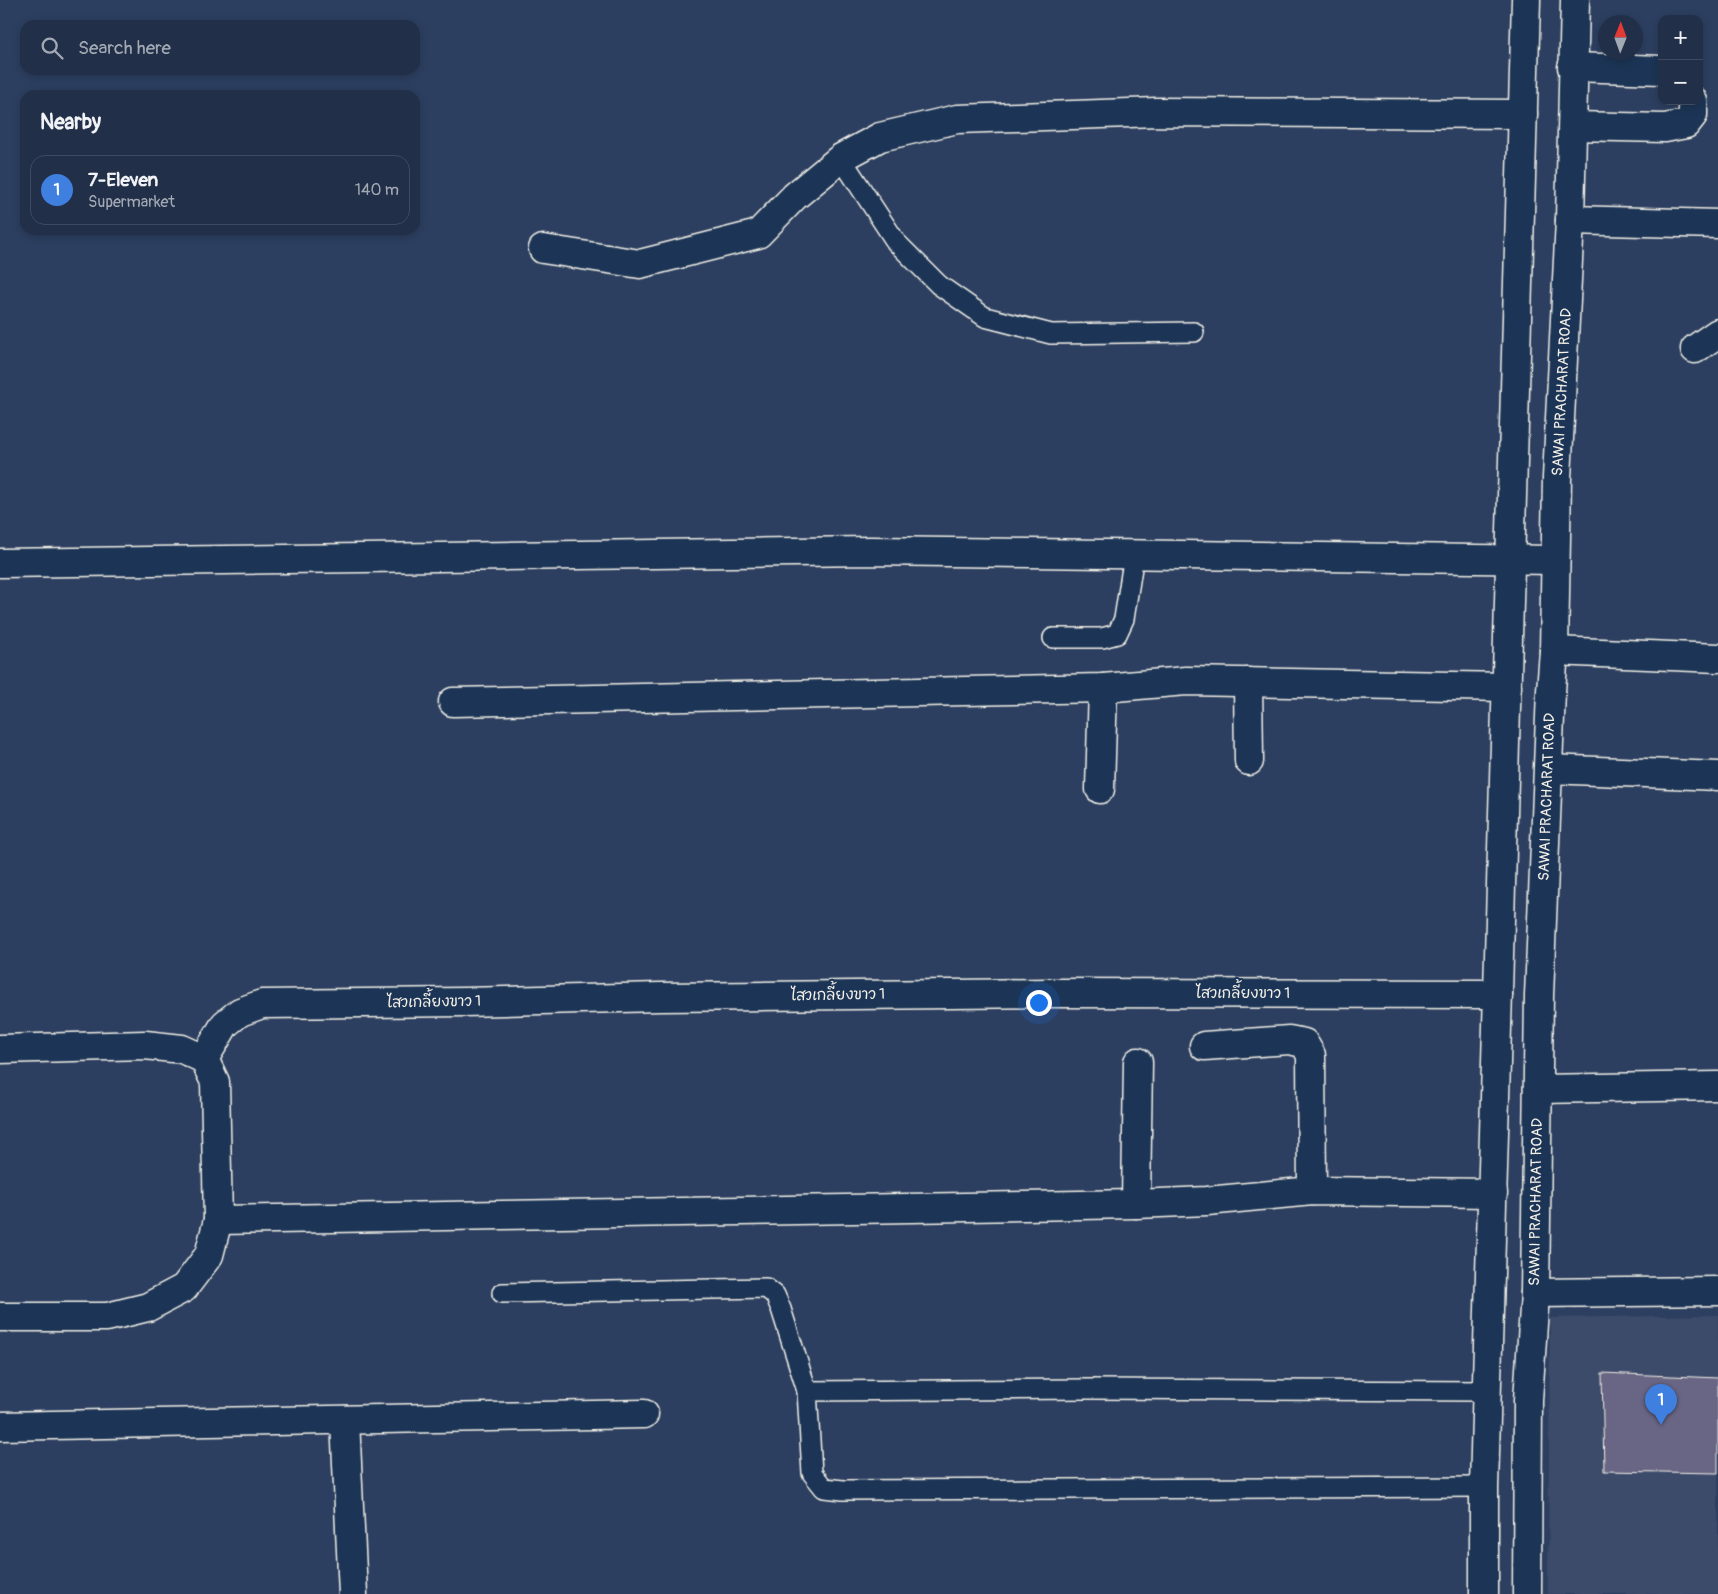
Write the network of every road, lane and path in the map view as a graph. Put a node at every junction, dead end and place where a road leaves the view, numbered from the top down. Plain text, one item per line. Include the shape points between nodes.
1 (1526, 0) edge
2 (1575, 0) edge
3 (1572, 67) junction
4 (1658, 70) edge
5 (1693, 105) edge
6 (1523, 114) junction
7 (1573, 126) junction
8 (841, 158) junction
9 (1570, 220) junction
10 (1718, 224) edge
11 (543, 249) dead end
12 (1194, 332) dead end
13 (1718, 334) edge
14 (1695, 349) dead end
15 (1134, 555) junction
16 (1510, 559) junction
17 (1555, 560) junction
18 (0, 563) edge
19 (1053, 638) dead end
20 (1554, 652) junction
21 (1718, 658) edge
22 (1248, 682) junction
23 (1507, 687) junction
24 (1103, 688) junction
25 (453, 702) dead end
26 (1248, 761) dead end
27 (1549, 769) junction
28 (1718, 776) edge
29 (1100, 789) dead end
30 (1498, 994) junction
31 (1204, 1046) dead end
32 (0, 1049) edge
33 (204, 1059) junction
34 (1138, 1062) dead end
35 (1718, 1086) edge
36 (1538, 1089) junction
37 (1312, 1191) junction
38 (1493, 1193) junction
39 (1136, 1204) junction
40 (218, 1220) junction
41 (1718, 1291) edge
42 (502, 1293) dead end
43 (1535, 1293) junction
44 (0, 1317) edge
45 (807, 1391) junction
46 (1487, 1391) junction
47 (644, 1414) dead end
48 (346, 1420) junction
49 (0, 1426) edge
50 (1484, 1487) junction
51 (354, 1594) edge
52 (1484, 1594) edge
53 (1527, 1594) edge

1 - 6 street
2 - 3 street, SAWAI PRACHARAT ROAD
3 - 4 street
3 - 7 street, SAWAI PRACHARAT ROAD
5 - 7 street via 1693,115 1686,124 1665,128
6 - 8 street via 1157,112 957,119 880,137
6 - 16 street
7 - 9 street, SAWAI PRACHARAT ROAD
8 - 11 street via 795,196 758,234 640,264
8 - 12 lane via 896,242 939,285 985,317 1051,334
9 - 10 street
9 - 17 street, SAWAI PRACHARAT ROAD
13 - 14 street
15 - 16 street
15 - 18 street via 871,551
15 - 19 lane via 1124,620 1117,634 1102,638
16 - 17 street
16 - 23 street
17 - 20 street, SAWAI PRACHARAT ROAD
20 - 21 street
20 - 27 street, SAWAI PRACHARAT ROAD
22 - 23 street
22 - 24 street via 1186,681
22 - 26 street
23 - 30 street
24 - 25 street
24 - 29 street
27 - 28 street
27 - 36 street, SAWAI PRACHARAT ROAD
30 - 33 street, ไสวเกลี้ยงขาว 1 via 1052,993 262,1004 240,1012 225,1024
30 - 38 street
31 - 37 street via 1289,1040 1304,1043 1311,1055
32 - 33 street via 145,1045 182,1049
33 - 40 street via 214,1082
34 - 39 street
35 - 36 street
36 - 43 street, SAWAI PRACHARAT ROAD
37 - 38 street
37 - 39 street
38 - 46 street
39 - 40 street
40 - 44 street via 209,1255 184,1288 148,1308 107,1317
41 - 43 street
42 - 45 lane via 766,1288 775,1295 781,1309
43 - 53 street, SAWAI PRACHARAT ROAD via 1528,1400
45 - 46 lane
45 - 50 lane via 812,1473 824,1488
46 - 50 street
47 - 48 street
48 - 49 street
48 - 51 street
50 - 52 street

